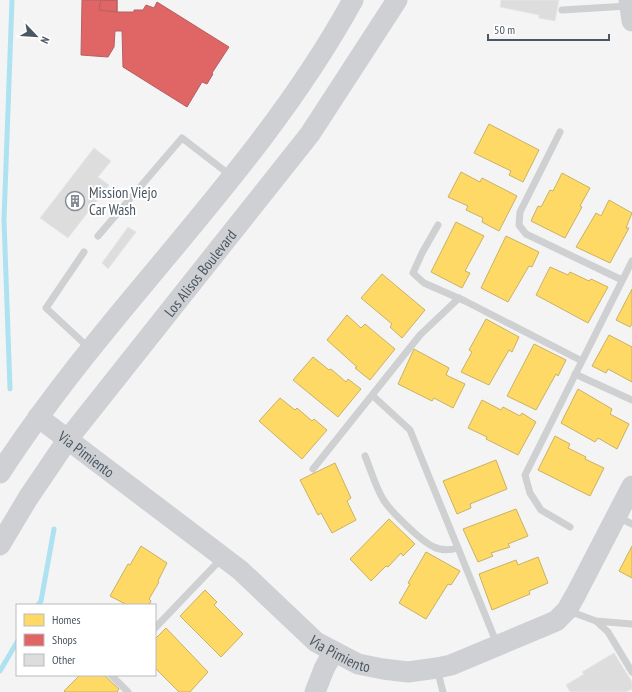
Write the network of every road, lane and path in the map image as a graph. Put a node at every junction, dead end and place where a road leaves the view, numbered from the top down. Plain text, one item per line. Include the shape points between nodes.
1 (353, 0) edge
2 (397, 0) edge
3 (631, 8) edge
4 (562, 10) dead end
5 (560, 132) dead end
6 (232, 177) junction
7 (438, 224) dead end
8 (98, 236) dead end
9 (84, 252) dead end
10 (632, 261) edge
11 (622, 280) junction
12 (458, 298) junction
13 (90, 349) junction
14 (582, 361) junction
15 (575, 374) junction
16 (372, 396) junction
17 (632, 400) edge
18 (38, 417) junction
19 (68, 439) junction
20 (365, 456) dead end
21 (313, 469) dead end
22 (0, 473) edge
23 (632, 486) edge
24 (624, 520) edge
25 (570, 528) dead end
26 (0, 545) edge
27 (458, 548) junction
28 (223, 557) junction
29 (567, 610) junction
30 (596, 621) junction
31 (632, 624) edge
32 (156, 627) edge
33 (498, 646) junction
34 (333, 652) junction
35 (437, 668) junction
36 (632, 672) edge
37 (112, 676) edge
38 (128, 692) edge
39 (315, 692) edge
40 (443, 692) edge

1 - 6 main road via 335,34 302,84
2 - 19 main road, Los Alisos Boulevard via 310,134
3 - 4 lane
5 - 11 lane via 520,212 519,226 526,234
6 - 8 lane via 182,138
6 - 13 main road
7 - 12 lane via 413,272 424,282
9 - 13 lane via 46,308
10 - 11 lane
11 - 14 lane
12 - 14 lane
12 - 16 lane via 420,335
13 - 18 main road
14 - 15 lane
15 - 17 lane
15 - 25 lane via 525,475 530,493 541,510
16 - 21 lane
16 - 27 lane via 410,430
18 - 19 main road, Via Pimiento
18 - 22 main road
19 - 26 main road, Los Alisos Boulevard
19 - 28 main road, Via Pimiento
20 - 27 lane via 383,499 391,510 434,547 451,550
23 - 24 main road, Via Pimiento
24 - 29 main road, Via Pimiento
27 - 33 lane
28 - 32 lane
28 - 34 main road, Via Pimiento via 316,642
29 - 30 lane
29 - 33 main road, Via Pimiento via 556,621
30 - 31 lane
30 - 36 lane via 608,632
33 - 35 main road, Via Pimiento
34 - 35 main road, Via Pimiento via 358,664 383,669 408,672
34 - 39 main road
35 - 40 lane
37 - 38 lane

